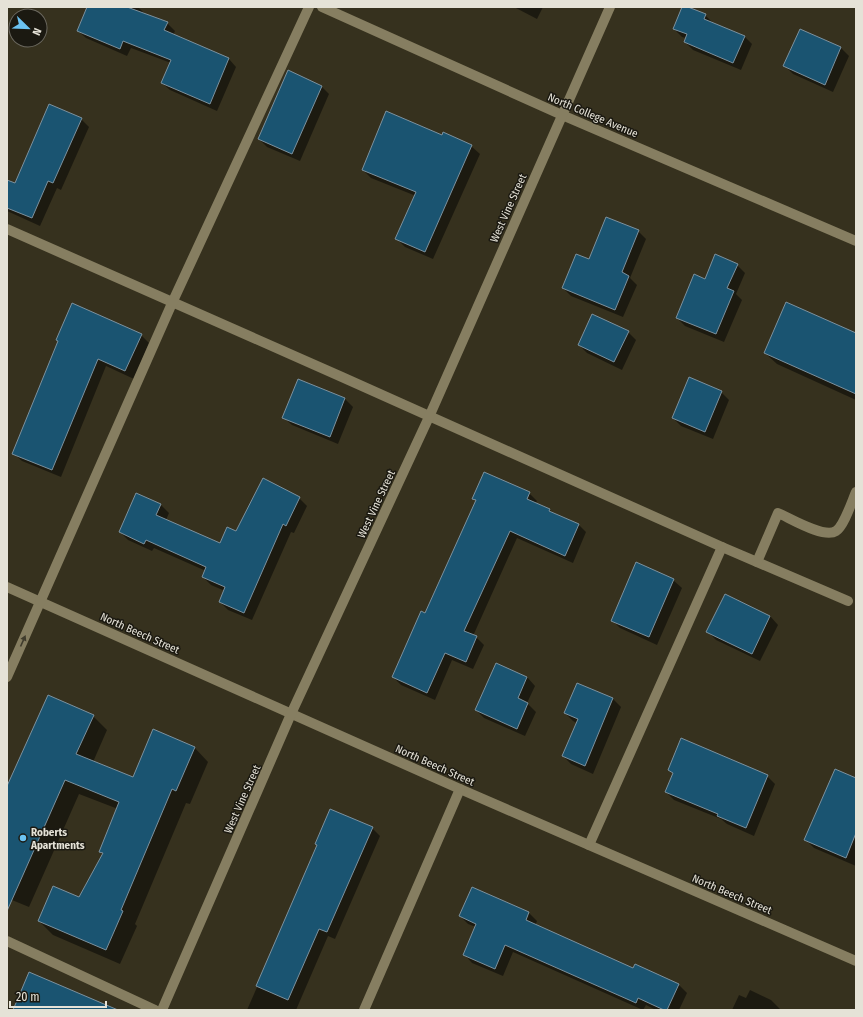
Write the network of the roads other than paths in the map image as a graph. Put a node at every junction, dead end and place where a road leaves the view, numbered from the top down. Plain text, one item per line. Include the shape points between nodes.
1 (309, 7) edge
2 (322, 7) edge
3 (610, 7) edge
4 (562, 115) junction
5 (7, 229) edge
6 (856, 241) edge
7 (173, 301) junction
8 (429, 417) junction
9 (856, 492) edge
10 (722, 547) junction
11 (757, 562) junction
12 (7, 587) edge
13 (40, 601) junction
14 (848, 601) dead end
15 (7, 677) edge
16 (291, 714) junction
17 (460, 789) junction
18 (589, 845) junction
19 (7, 942) edge
20 (856, 961) edge
21 (155, 1010) edge
22 (162, 1010) edge
23 (364, 1010) edge

1 - 7 street
2 - 4 street, North College Avenue
3 - 4 street, West Vine Street
4 - 6 street, North College Avenue
4 - 8 street, West Vine Street
5 - 7 street
7 - 8 street
7 - 13 street
8 - 10 street
8 - 16 street, West Vine Street
9 - 11 street via 842,524 837,531 829,534 778,513
10 - 11 street
10 - 18 street
11 - 14 street
12 - 13 street, North Beech Street
15 -> 13 street
13 - 16 street, North Beech Street
16 - 17 street, North Beech Street
16 - 22 street, West Vine Street
17 - 18 street, North Beech Street
17 - 23 street
18 - 20 street, North Beech Street
19 - 21 street

